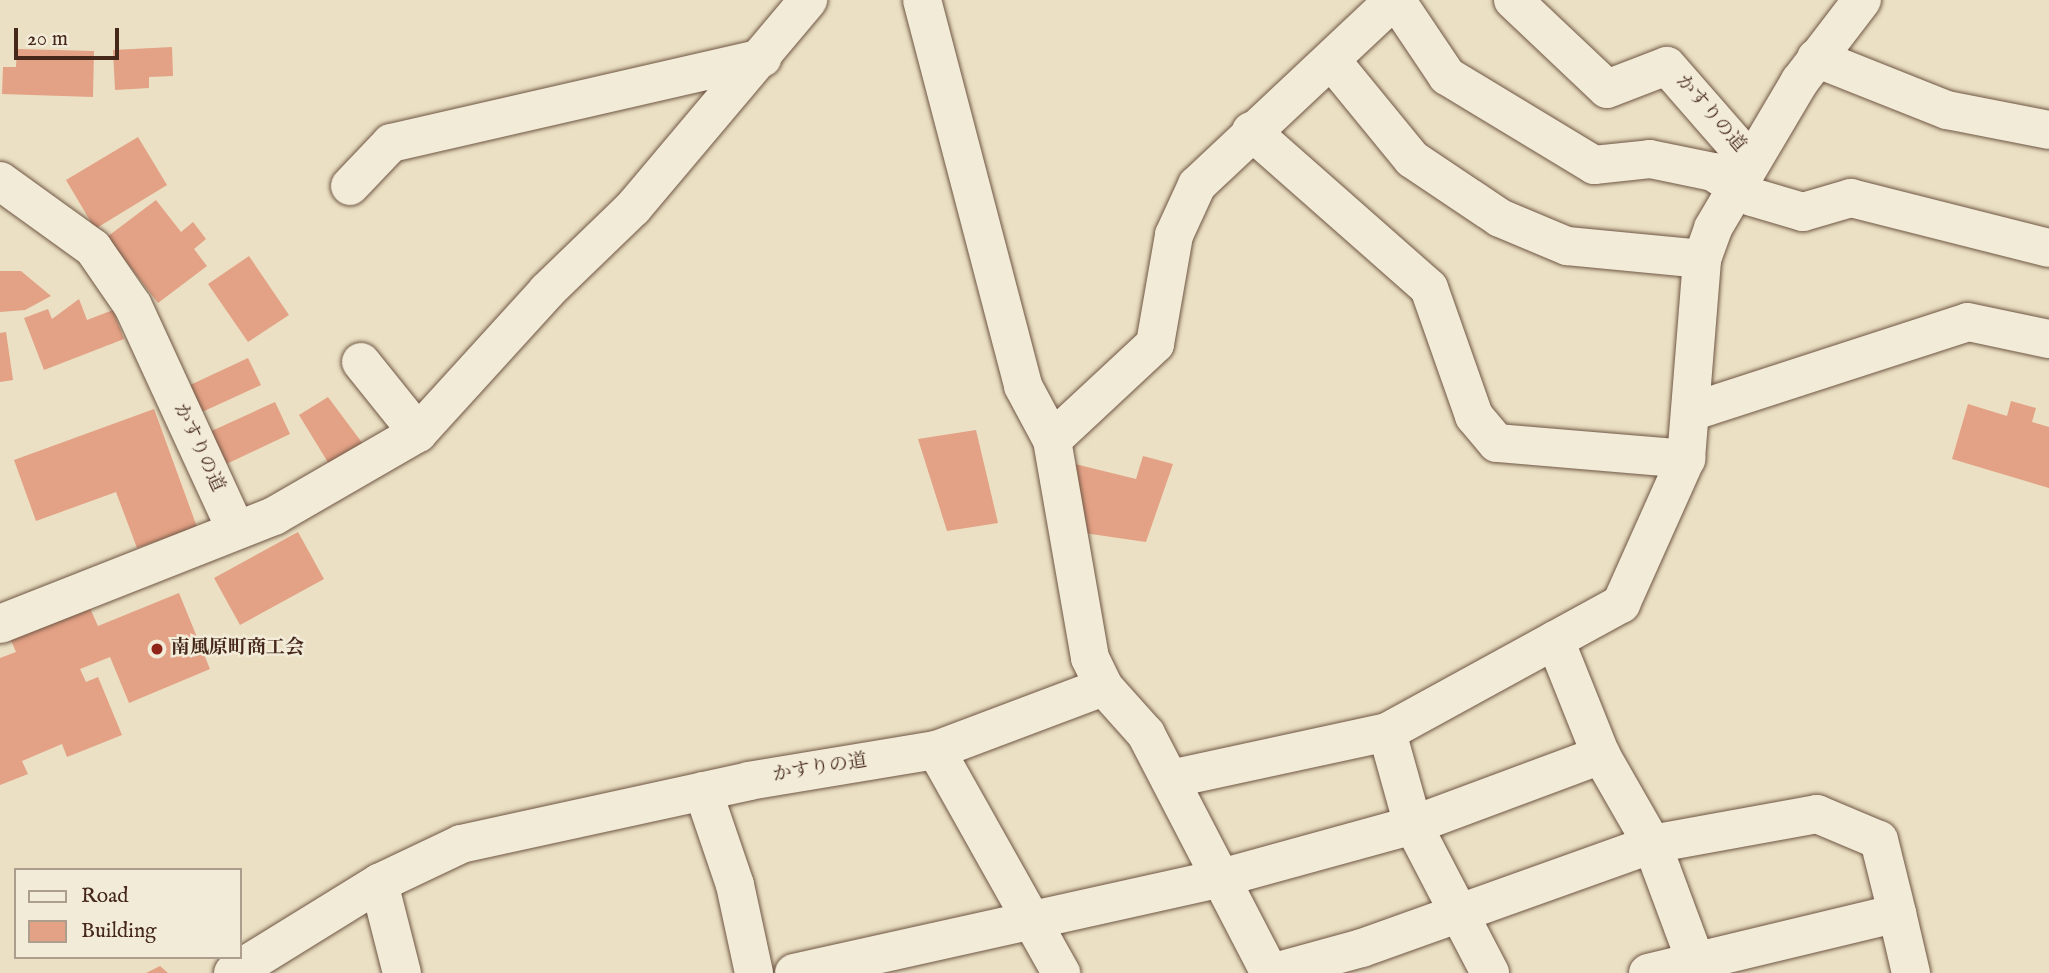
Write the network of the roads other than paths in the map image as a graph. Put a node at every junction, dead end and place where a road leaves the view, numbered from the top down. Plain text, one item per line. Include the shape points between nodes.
1 (808, 0) edge
2 (922, 0) edge
3 (1395, 0) edge
4 (1513, 0) edge
5 (1862, 0) edge
6 (762, 58) junction
7 (1816, 58) junction
8 (1331, 60) junction
9 (2049, 130) edge
10 (1251, 131) junction
11 (1743, 175) junction
12 (0, 181) edge
13 (350, 186) dead end
14 (2049, 248) edge
15 (1702, 258) junction
16 (2049, 339) edge
17 (361, 362) dead end
18 (1691, 412) junction
19 (418, 433) junction
20 (1052, 440) junction
21 (1686, 459) junction
22 (234, 528) junction
23 (0, 624) edge
24 (1555, 640) junction
25 (1104, 687) junction
26 (1387, 732) junction
27 (936, 750) junction
28 (1601, 755) junction
29 (1170, 779) junction
30 (703, 791) junction
31 (1413, 825) junction
32 (1652, 844) junction
33 (1222, 878) junction
34 (379, 883) junction
35 (1896, 913) junction
36 (1460, 914) junction
37 (1032, 923) junction
38 (1698, 966) edge
39 (233, 973) edge
40 (402, 973) edge
41 (754, 973) edge
42 (794, 973) edge
43 (1061, 973) edge
44 (1271, 973) edge
45 (1490, 973) edge
46 (1648, 973) edge
47 (1911, 973) edge

1 - 6 street
2 - 20 street via 1023,386
3 - 8 street
3 - 11 street via 1447,76 1516,123 1594,165 1650,159
4 - 11 street, かすりの道 via 1607,89 1667,66
5 - 7 street, かすりの道
6 - 13 street via 391,143
6 - 19 street via 633,208 547,291
7 - 9 street via 1947,110
7 - 11 street, かすりの道
8 - 10 street
8 - 15 street via 1412,159 1500,218 1567,246
10 - 20 street via 1197,186 1174,235 1155,344
10 - 21 street via 1429,288 1474,416 1497,443
11 - 14 street via 1803,212 1851,198
11 - 15 street
12 - 22 street, かすりの道 via 93,248 133,306
15 - 18 street
16 - 18 street via 1968,322
17 - 19 street
18 - 21 street
19 - 22 street via 274,516
20 - 25 street via 1090,658
21 - 24 street via 1621,604
22 - 23 street
24 - 26 street
24 - 28 street
25 - 27 street, かすりの道
25 - 29 street via 1146,734
26 - 29 street
26 - 31 street
27 - 30 street, かすりの道
27 - 37 street
28 - 31 street
28 - 32 street
29 - 33 street
30 - 34 street, かすりの道 via 461,844
30 - 41 street via 735,885
31 - 33 street
31 - 36 street
32 - 35 street via 1817,814 1879,841
32 - 36 street
32 - 38 street
33 - 37 street
33 - 44 street
34 - 39 street, かすりの道
34 - 40 street
35 - 38 street
35 - 47 street
36 - 44 street
36 - 45 street
37 - 42 street
37 - 43 street
38 - 46 street

